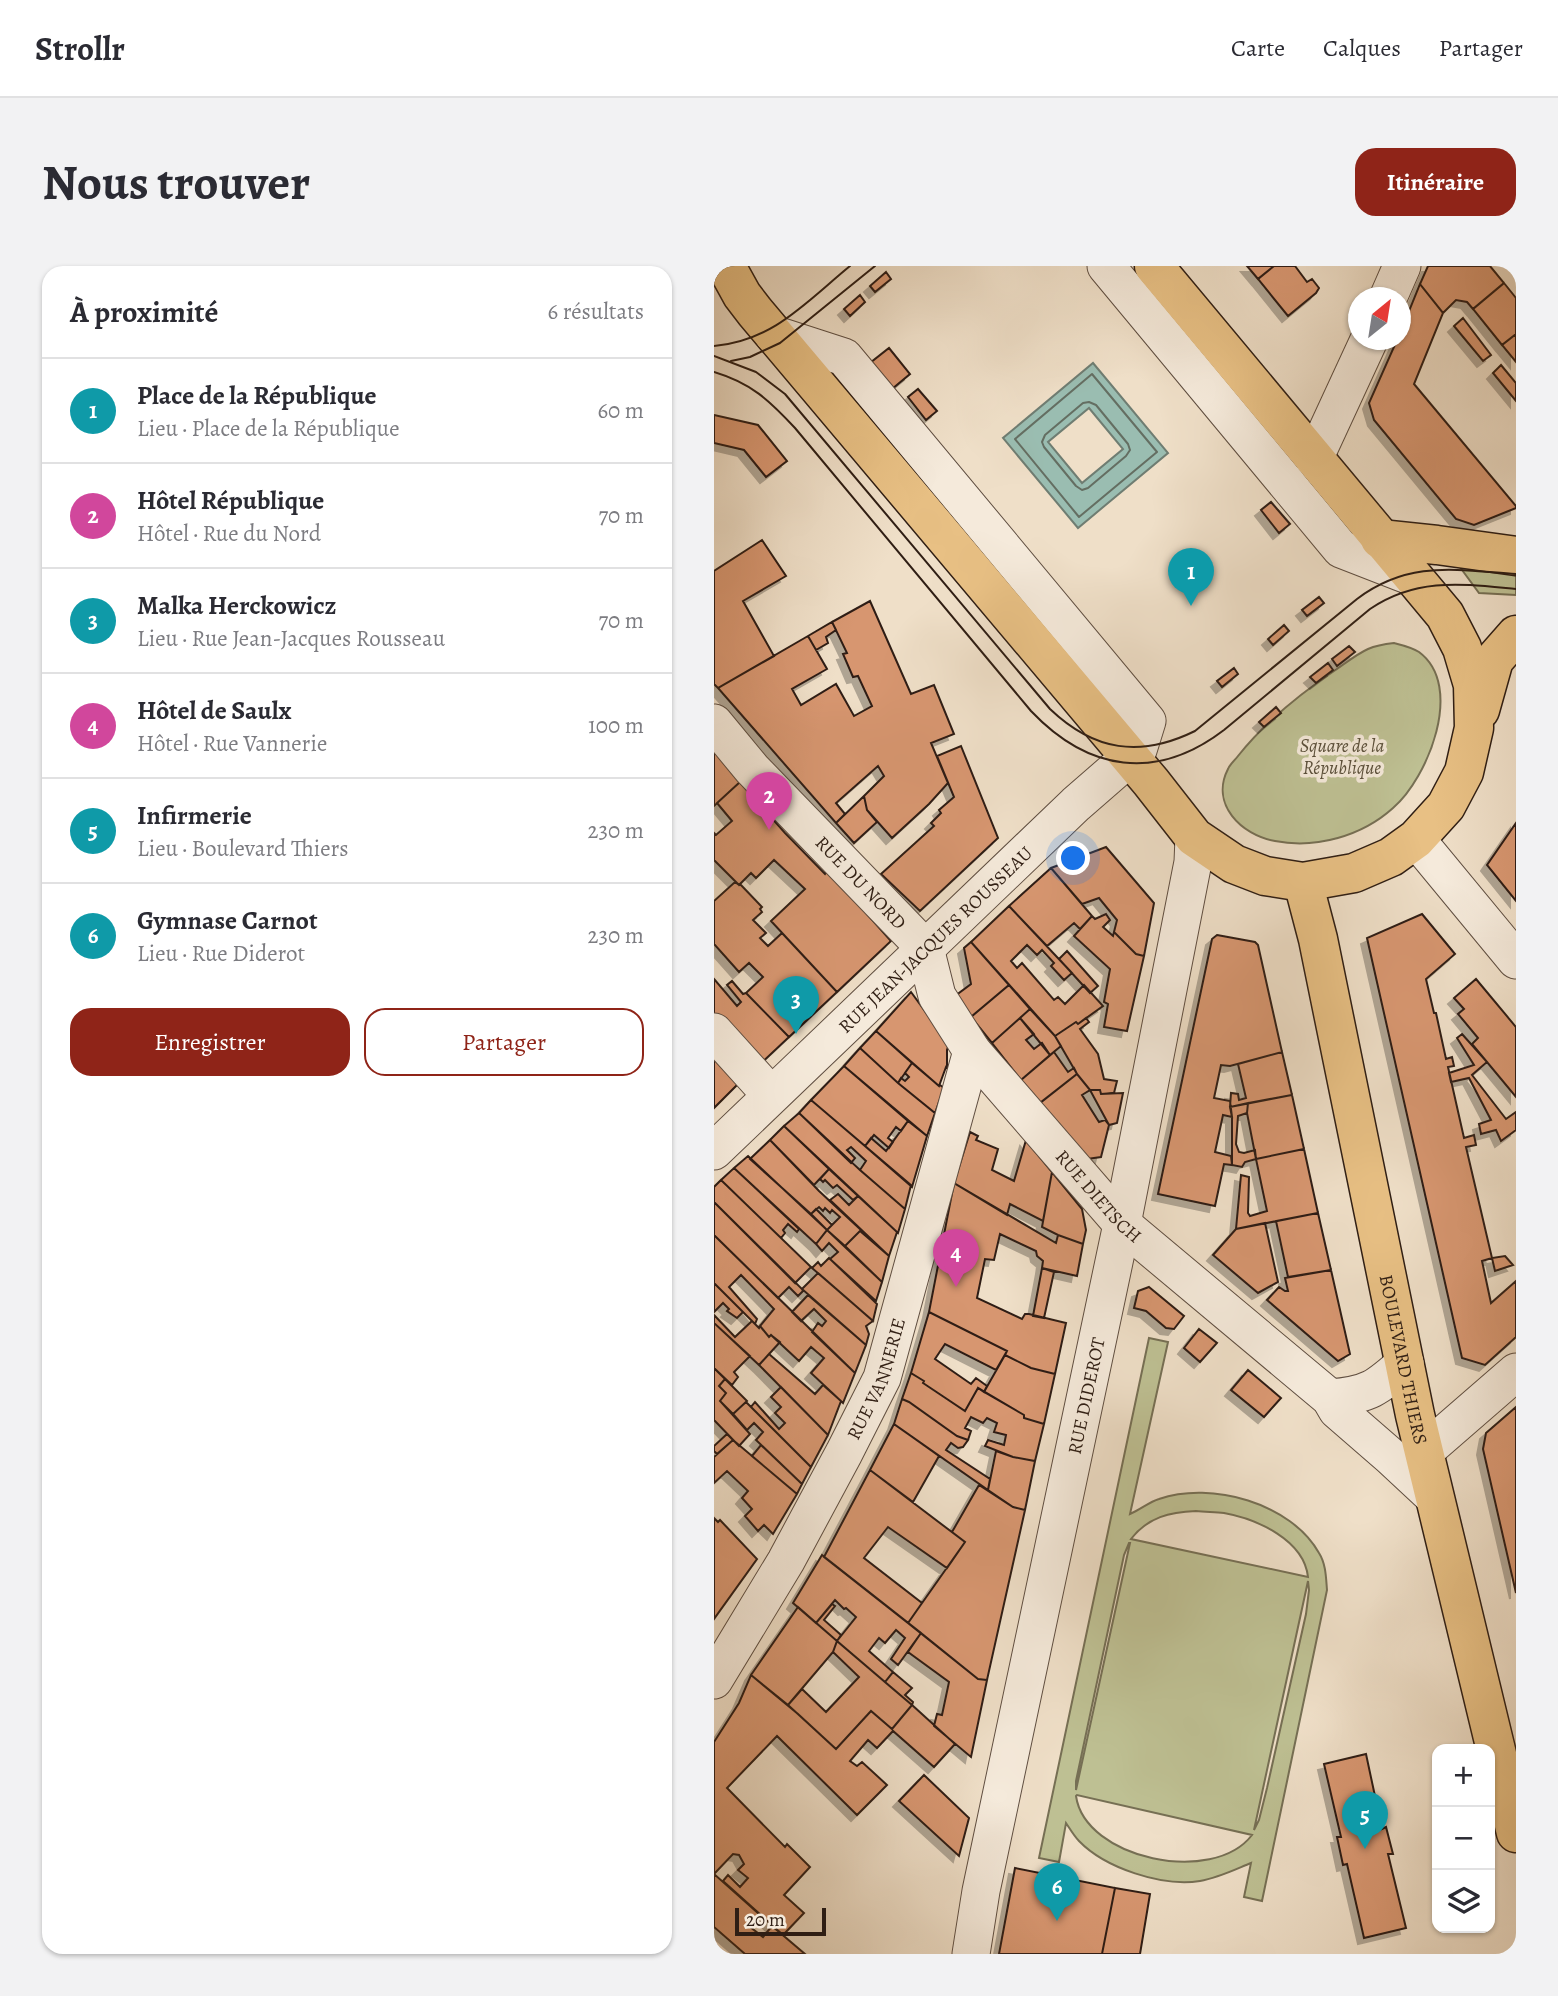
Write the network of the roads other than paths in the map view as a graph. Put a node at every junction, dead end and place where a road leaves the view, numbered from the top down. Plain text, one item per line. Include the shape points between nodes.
1 (1106, 266) edge
2 (1154, 266) edge
3 (1402, 266) edge
4 (727, 282) edge
5 (1393, 287) edge
6 (773, 334) junction
7 (1364, 350) edge
8 (1206, 358) junction
9 (1314, 458) junction
10 (1380, 539) junction
11 (997, 540) junction
12 (1516, 556) edge
13 (967, 565) junction
14 (1413, 577) junction
15 (1516, 635) edge
16 (714, 723) edge
17 (1474, 728) junction
18 (1129, 758) junction
19 (1194, 837) junction
20 (1416, 839) junction
21 (1303, 883) junction
22 (925, 948) junction
23 (1516, 960) edge
24 (714, 1032) edge
25 (972, 1051) junction
26 (771, 1095) junction
27 (714, 1150) edge
28 (1122, 1224) junction
29 (1405, 1363) junction
30 (1516, 1372) edge
31 (1330, 1398) junction
32 (1424, 1451) junction
33 (1434, 1496) junction
34 (714, 1680) edge
35 (1516, 1833) edge
36 (971, 1954) edge

1 - 8 street
2 - 8 main road
3 - 5 street
4 - 6 main road
6 - 11 street via 844,357
6 - 13 main road
7 - 9 street
8 - 9 main road
8 - 14 street via 1341,549
9 - 10 main road
10 - 12 main road
10 - 14 main road
11 - 13 street
11 - 18 street via 1147,721 1139,747
13 - 18 main road
14 - 17 main road via 1445,615 1462,648 1473,685
15 - 17 main road via 1494,660
16 - 22 street, RUE DU NORD via 752,769
17 - 20 main road via 1464,772 1446,806
18 - 19 main road
18 - 22 street, RUE JEAN-JACQUES ROUSSEAU
19 - 21 main road via 1234,864
19 - 28 street, RUE DIDEROT via 1193,862
20 - 21 main road via 1391,857 1354,873
20 - 23 street
21 - 29 main road, BOULEVARD THIERS
22 - 25 street, RUE DIETSCH via 937,996
22 - 26 street, RUE JEAN-JACQUES ROUSSEAU
24 - 26 street
25 - 28 street, RUE DIETSCH
25 - 34 street, RUE VANNERIE via 882,1378 786,1561
26 - 27 street, RUE JEAN-JACQUES ROUSSEAU
28 - 31 street, RUE DIETSCH
28 - 36 street, RUE DIDEROT
29 - 31 street via 1377,1388
29 - 32 main road, BOULEVARD THIERS
30 - 32 street
31 - 33 street, RUE DIETSCH via 1337,1410
32 - 33 main road, BOULEVARD THIERS
33 - 35 main road, BOULEVARD THIERS

